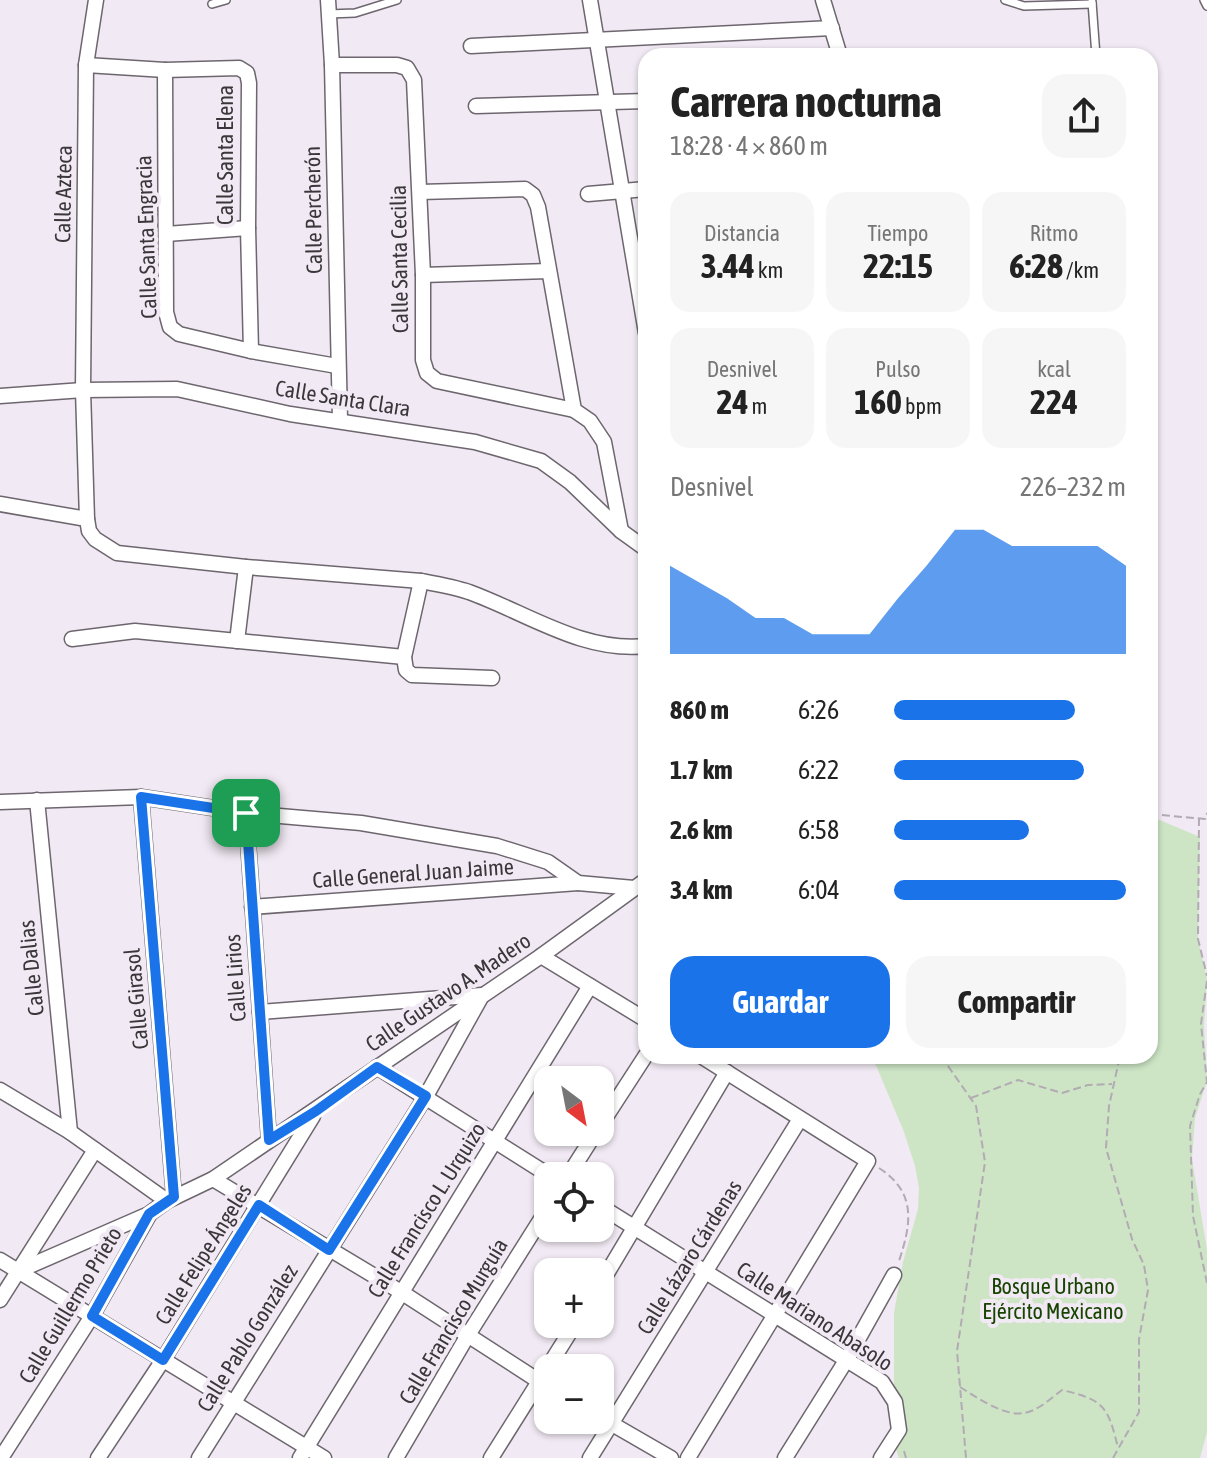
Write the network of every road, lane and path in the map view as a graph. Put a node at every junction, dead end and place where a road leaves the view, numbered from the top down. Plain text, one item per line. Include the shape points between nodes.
1 (96, 0) edge
2 (226, 0) edge
3 (397, 0) edge
4 (590, 0) edge
5 (823, 0) edge
6 (1005, 0) edge
7 (1204, 0) edge
8 (1092, 2) edge
9 (212, 4) dead end
10 (1207, 6) edge
11 (329, 7) edge
12 (832, 28) junction
13 (598, 41) junction
14 (471, 46) dead end
15 (838, 48) edge
16 (1095, 48) edge
17 (86, 65) junction
18 (332, 65) junction
19 (165, 70) junction
20 (638, 101) edge
21 (609, 102) junction
22 (476, 106) dead end
23 (638, 190) edge
24 (623, 191) junction
25 (420, 192) junction
26 (588, 194) dead end
27 (248, 228) junction
28 (166, 234) junction
29 (638, 256) edge
30 (549, 271) junction
31 (423, 275) junction
32 (251, 351) junction
33 (337, 366) junction
34 (83, 390) junction
35 (0, 396) edge
36 (574, 410) junction
37 (340, 420) junction
38 (0, 504) edge
39 (87, 519) junction
40 (621, 531) junction
41 (638, 543) edge
42 (246, 567) junction
43 (421, 581) junction
44 (72, 639) dead end
45 (237, 641) junction
46 (638, 647) edge
47 (404, 657) junction
48 (492, 678) dead end
49 (141, 797) junction
50 (37, 800) junction
51 (0, 802) edge
52 (246, 813) junction
53 (1207, 813) edge
54 (1158, 815) edge
55 (1199, 818) junction
56 (578, 883) junction
57 (638, 884) edge
58 (638, 885) edge
59 (252, 907) junction
60 (541, 956) junction
61 (1207, 976) edge
62 (1207, 981) edge
63 (590, 986) junction
64 (482, 995) junction
65 (260, 1012) junction
66 (638, 1015) edge
67 (640, 1064) edge
68 (714, 1064) edge
69 (947, 1064) edge
70 (1118, 1064) edge
71 (377, 1067) junction
72 (727, 1072) junction
73 (1114, 1084) junction
74 (0, 1090) edge
75 (426, 1096) junction
76 (971, 1098) junction
77 (614, 1104) edge
78 (316, 1111) junction
79 (800, 1119) junction
80 (70, 1132) junction
81 (269, 1140) junction
82 (494, 1141) junction
83 (95, 1150) junction
84 (868, 1161) junction
85 (534, 1166) edge
86 (213, 1179) junction
87 (171, 1199) junction
88 (259, 1205) junction
89 (149, 1214) junction
90 (614, 1215) edge
91 (636, 1228) junction
92 (534, 1230) edge
93 (329, 1250) junction
94 (0, 1260) edge
95 (614, 1263) edge
96 (18, 1271) junction
97 (706, 1272) junction
98 (894, 1275) joint
99 (1207, 1283) edge
100 (401, 1292) junction
101 (0, 1300) edge
102 (773, 1314) junction
103 (92, 1316) junction
104 (468, 1335) junction
105 (847, 1359) junction
106 (163, 1360) junction
107 (534, 1379) edge
108 (960, 1387) junction
109 (534, 1398) edge
110 (233, 1402) junction
111 (614, 1409) edge
112 (614, 1426) edge
113 (600, 1434) edge
114 (1119, 1449) junction
115 (303, 1453) edge
116 (1, 1458) edge
117 (98, 1458) edge
118 (199, 1458) edge
119 (324, 1458) edge
120 (396, 1458) edge
121 (491, 1458) edge
122 (590, 1458) edge
123 (671, 1458) edge
124 (688, 1458) edge
125 (785, 1458) edge
126 (881, 1458) edge
127 (966, 1458) edge
128 (1113, 1458) edge

1 - 17 street, Calle Azteca
2 - 9 lane
3 - 11 lane via 355,13
4 - 13 street
5 - 12 street
6 - 8 lane via 1024,6
7 - 10 lane
8 - 16 lane
11 - 18 street, Calle Percherón
12 - 13 street
12 - 15 street
13 - 14 street
13 - 21 street
17 - 19 street, Calle Santa Elena
17 - 34 street, Calle Azteca
18 - 25 street, Calle Santa Cecilia via 397,65 411,73
18 - 33 street, Calle Percherón
19 - 27 street, Calle Santa Elena via 239,68 247,73
19 - 28 street, Calle Santa Engracia
20 - 21 street
21 - 22 street
21 - 24 street
23 - 24 street
24 - 26 street
24 - 29 street
25 - 30 street via 530,191 538,207
25 - 31 street, Calle Santa Cecilia
27 - 28 street
27 - 32 street, Calle Santa Elena
28 - 32 street, Calle Santa Engracia via 170,327 179,334
30 - 31 street
30 - 36 street
31 - 36 street, Calle Santa Cecilia via 423,360 431,378
32 - 33 street, Calle Santa Engracia
33 - 37 street, Calle Percherón
34 - 35 street, Calle Santa Clara
34 - 37 street, Calle Santa Clara via 177,389
34 - 39 street, Calle Azteca
36 - 40 street via 590,421 604,442
37 - 40 street, Calle Santa Clara via 475,442 541,461
38 - 39 street
39 - 42 street via 95,539 117,553
40 - 41 street, Calle Santa Clara
42 - 43 street
42 - 45 street
43 - 46 street via 467,591 603,645
43 - 47 street
44 - 45 street via 135,631
45 - 47 street
47 - 48 street via 412,675
49 - 50 street
49 - 52 street
49 - 87 street, Calle Girasol
50 - 51 street
50 - 80 street, Calle Dalias
52 - 56 street via 361,823 497,846 548,862
52 - 59 street, Calle Lirios
53 - 55 path via 1205,819
54 - 55 path
55 - 61 path via 1198,939
56 - 57 street, Calle General Juan Jaime
56 - 59 street, Calle General Juan Jaime
58 - 60 street, Calle Gustavo A. Madero
59 - 65 street, Calle Lirios
60 - 63 street
60 - 64 street, Calle Gustavo A. Madero
62 - 99 path via 1201,1024 1207,1082 1190,1126 1193,1216
63 - 66 street
63 - 82 street, Calle Francisco L. Urquizo
64 - 65 street
64 - 71 street, Calle Gustavo A. Madero
64 - 75 street, Calle Pablo González
65 - 81 street, Calle Lirios
67 - 77 street
68 - 72 street
69 - 76 path
70 - 73 path
71 - 75 street
71 - 78 street, Calle Gustavo A. Madero
72 - 79 street
72 - 91 street
73 - 76 path via 1062,1093 1018,1080
73 - 114 path via 1106,1148 1148,1290 1139,1339 1139,1412
74 - 80 street
75 - 82 street
75 - 93 street, Calle Pablo González
76 - 108 path via 985,1162 957,1351
78 - 81 street, Calle Gustavo A. Madero
78 - 88 street, Calle Felipe Ángeles
79 - 84 street
79 - 97 street, Calle Lázaro Cárdenas
80 - 83 street
81 - 86 street, Calle Gustavo A. Madero
82 - 85 street
82 - 100 street, Calle Francisco L. Urquizo
83 - 87 street
83 - 96 street
84 - 98 path via 891,1176 906,1197 908,1226
84 - 102 street
86 - 87 street, Calle Gustavo A. Madero
86 - 88 street
87 - 89 street, Calle Gustavo A. Madero
88 - 93 street
88 - 106 street, Calle Felipe Ángeles
89 - 96 street, Calle Gustavo A. Madero
89 - 103 street, Calle Guillermo Prieto
90 - 91 street, Calle Mariano Abasolo
91 - 95 street
91 - 97 street, Calle Mariano Abasolo
92 - 104 street, Calle Francisco Murguía
93 - 100 street
93 - 110 street, Calle Pablo González
94 - 96 street
96 - 101 street
96 - 103 street
97 - 102 street, Calle Mariano Abasolo
97 - 111 street, Calle Lázaro Cárdenas
98 - 105 street
100 - 104 street
100 - 115 street, Calle Francisco L. Urquizo
102 - 105 street, Calle Mariano Abasolo
102 - 124 street
103 - 106 street
103 - 116 street, Calle Guillermo Prieto
104 - 107 street
104 - 120 street, Calle Francisco Murguía
105 - 125 street
105 - 126 street, Calle Mariano Abasolo via 890,1391 895,1402 899,1430
106 - 110 street
106 - 117 street, Calle Felipe Ángeles
108 - 114 path via 991,1406 1023,1414 1062,1390 1089,1396 1110,1414
108 - 127 path
109 - 121 street
110 - 115 street
110 - 118 street, Calle Pablo González
112 - 123 street
113 - 122 street, Calle Lázaro Cárdenas
114 - 128 path
115 - 119 street

